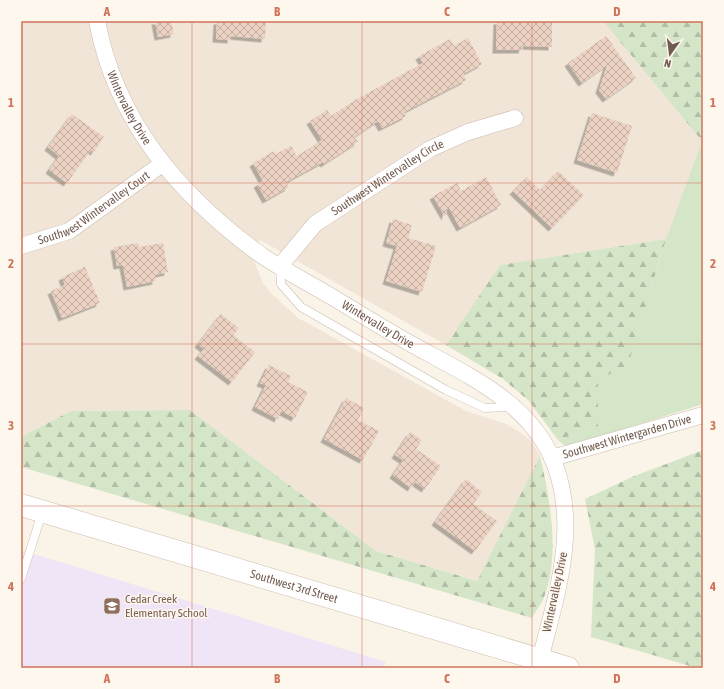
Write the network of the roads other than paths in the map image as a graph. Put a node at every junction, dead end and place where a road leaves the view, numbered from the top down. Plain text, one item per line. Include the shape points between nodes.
1 (97, 21) edge
2 (515, 118) dead end
3 (162, 164) junction
4 (21, 246) edge
5 (280, 266) junction
6 (512, 407) junction
7 (703, 415) edge
8 (552, 458) junction
9 (21, 505) edge
10 (42, 512) junction
11 (21, 579) edge
12 (540, 660) junction
13 (568, 668) edge

1 - 3 street, Wintervalley Drive via 102,46 118,91 145,141
2 - 5 street, Southwest Wintervalley Circle via 468,132 430,149 315,224
3 - 4 street, Southwest Wintervalley Court via 69,231
3 - 5 street, Wintervalley Drive via 194,200 257,251
5 - 6 street, Wintervalley Drive via 412,345 492,389
5 - 6 lane via 281,284 301,307 446,390 484,408
6 - 8 street, Wintervalley Drive via 525,417
7 - 8 street, Southwest Wintergarden Drive
8 - 12 street, Wintervalley Drive via 563,501 566,536 563,566
9 - 10 main road, Southwest 3rd Street
10 - 11 lane
10 - 12 main road, Southwest 3rd Street
12 - 13 main road, Southwest 3rd Street

